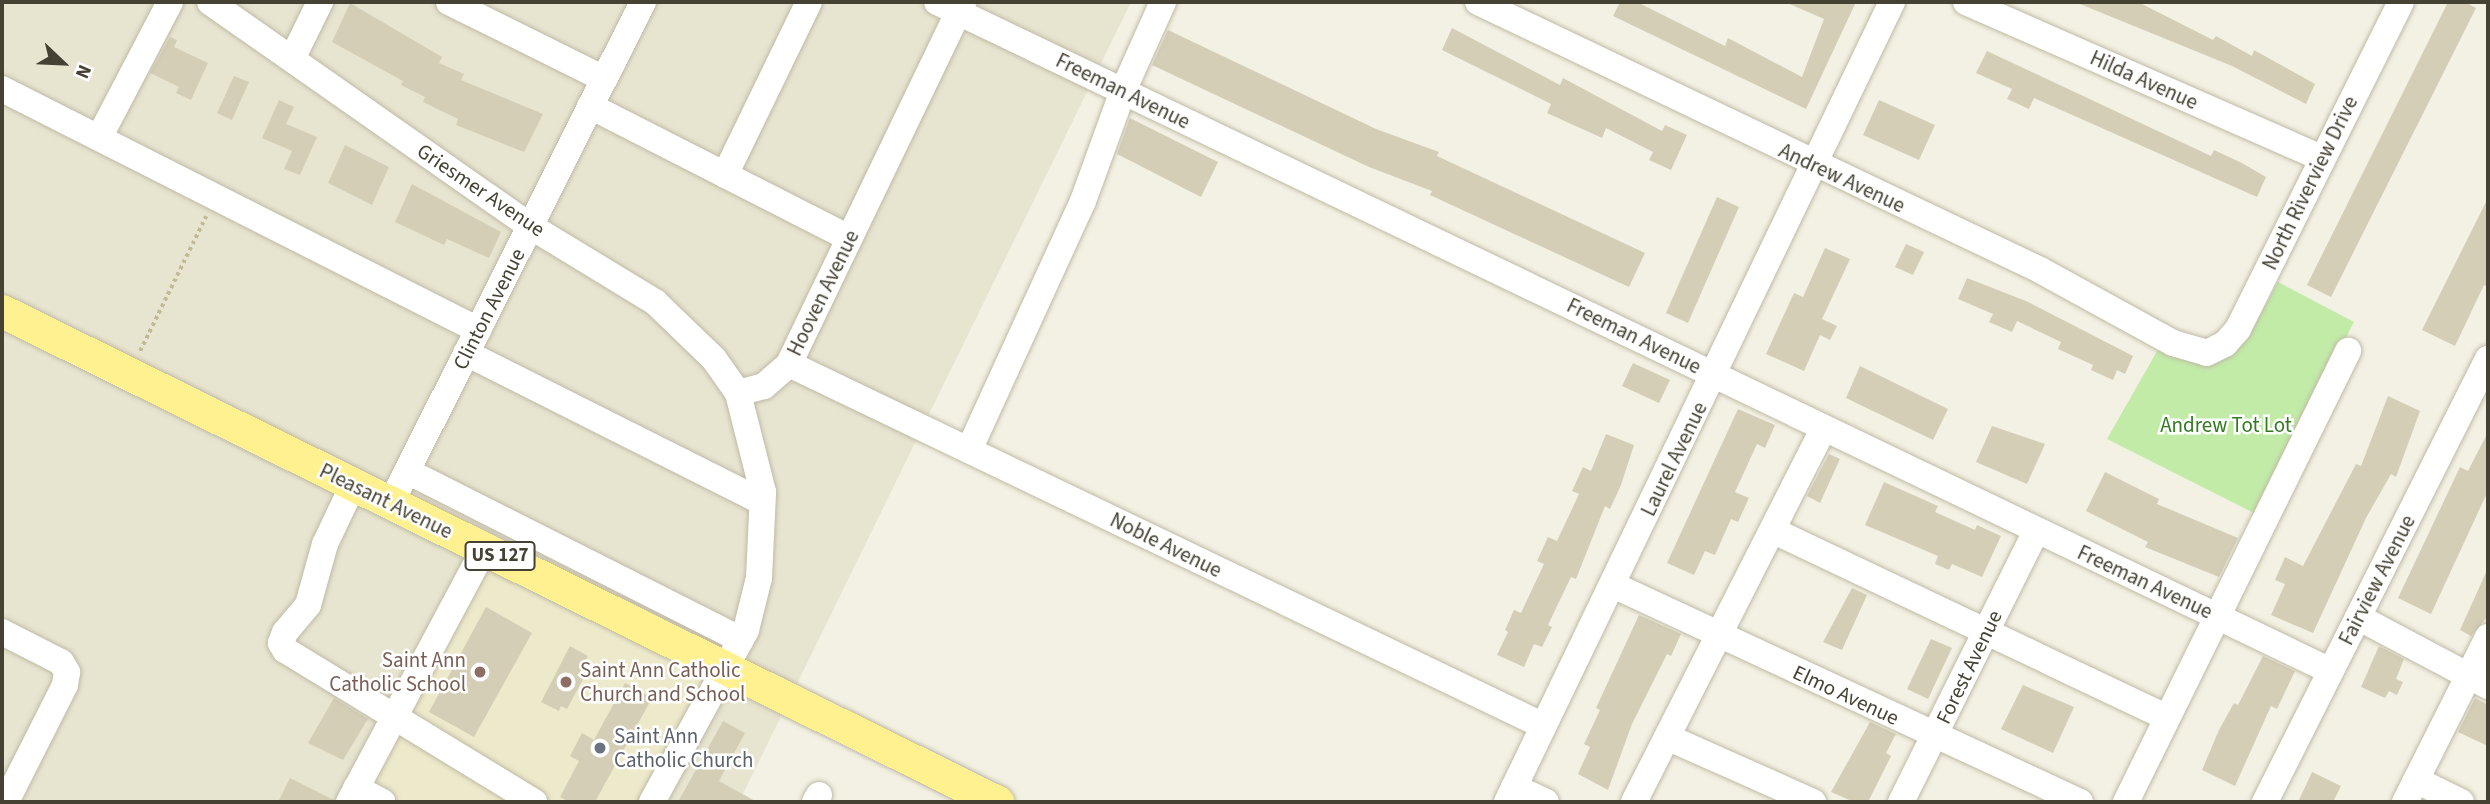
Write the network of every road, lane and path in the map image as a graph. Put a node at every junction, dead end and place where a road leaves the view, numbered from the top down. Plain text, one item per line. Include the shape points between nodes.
1 (170, 2) edge
2 (209, 2) edge
3 (320, 2) edge
4 (449, 2) edge
5 (643, 2) edge
6 (809, 2) edge
7 (1163, 2) edge
8 (1478, 2) edge
9 (1892, 2) edge
10 (1966, 2) edge
11 (2401, 2) edge
12 (953, 5) edge
13 (483, 9) edge
14 (292, 59) junction
15 (604, 79) junction
16 (2, 89) edge
17 (1123, 91) junction
18 (590, 106) junction
19 (100, 136) junction
20 (2322, 158) junction
21 (1814, 165) junction
22 (725, 175) junction
23 (216, 196) junction
24 (530, 226) junction
25 (849, 238) junction
26 (2, 311) edge
27 (478, 330) junction
28 (139, 351) dead end
29 (2348, 351) dead end
30 (466, 353) junction
31 (2207, 353) joint
32 (2488, 359) edge
33 (789, 364) junction
34 (1715, 374) junction
35 (738, 393) junction
36 (2478, 405) edge
37 (1824, 428) junction
38 (969, 450) junction
39 (407, 471) junction
40 (353, 485) junction
41 (762, 502) junction
42 (391, 503) junction
43 (1774, 531) junction
44 (2036, 531) junction
45 (484, 548) junction
46 (1613, 585) junction
47 (2218, 615) junction
48 (2358, 617) junction
49 (1986, 631) junction
50 (2, 632) edge
51 (1719, 635) junction
52 (2488, 637) edge
53 (741, 640) junction
54 (726, 671) junction
55 (2331, 671) junction
56 (2478, 681) edge
57 (395, 715) junction
58 (2167, 718) junction
59 (1544, 726) junction
60 (1667, 737) junction
61 (1935, 737) junction
62 (2410, 791) edge
63 (960, 794) edge
64 (352, 795) edge
65 (1510, 795) edge
66 (7, 799) edge
67 (382, 802) edge
68 (534, 802) edge
69 (652, 802) edge
70 (997, 802) edge
71 (1546, 802) edge
72 (1634, 802) edge
73 (1813, 802) edge
74 (1902, 802) edge
75 (2080, 802) edge
76 (2126, 802) edge
77 (2265, 802) edge
78 (2461, 802) edge

1 - 19 street
2 - 14 street, Griesmer Avenue
3 - 14 street
4 - 13 street
5 - 15 street, Clinton Avenue
6 - 22 street
7 - 17 street
8 - 21 street, Andrew Avenue
9 - 21 street, Laurel Avenue
10 - 20 street, Hilda Avenue
11 - 20 street, North Riverview Drive
12 - 17 street, Freeman Avenue
12 - 25 street, Hooven Avenue
13 - 15 street
14 - 24 street, Griesmer Avenue
15 - 18 street, Clinton Avenue
16 - 19 street
17 - 34 street, Freeman Avenue
17 - 38 street via 1083,201
18 - 22 street
18 - 24 street, Clinton Avenue
19 - 23 street
20 - 31 street, North Riverview Drive via 2238,329 2225,344
21 - 31 street, Andrew Avenue via 2040,270 2173,343
21 - 34 street, Laurel Avenue
22 - 25 street
23 - 27 street
23 - 28 path
24 - 27 street, Clinton Avenue
24 - 35 street, Griesmer Avenue via 655,302 714,359
25 - 33 street, Hooven Avenue
26 - 40 main road, Pleasant Avenue / US 127
27 - 30 street, Clinton Avenue
29 - 47 street
30 - 39 street, Clinton Avenue
30 - 41 street
32 - 36 street, Fairview Avenue
33 - 35 street, Hooven Avenue via 764,386
33 - 38 street, Noble Avenue
34 - 37 street, Freeman Avenue
34 - 46 street, Laurel Avenue
35 - 41 street
36 - 48 street, Fairview Avenue
37 - 43 street
37 - 44 street, Freeman Avenue
38 - 59 street, Noble Avenue
39 - 42 street, Clinton Avenue
39 - 53 street
40 - 42 main road, Pleasant Avenue / US 127
40 - 57 street via 325,544 308,605 281,643 301,662
41 - 53 street via 759,578
42 - 45 main road, Pleasant Avenue / US 127
43 - 49 street
43 - 51 street
44 - 47 street, Freeman Avenue
44 - 49 street, Forest Avenue
45 - 54 main road, Pleasant Avenue / US 127
45 - 57 street
46 - 51 street, Elmo Avenue
46 - 59 street, Laurel Avenue
47 - 55 street, Freeman Avenue
47 - 58 street
48 - 55 street, Fairview Avenue
48 - 56 street
49 - 58 street
49 - 61 street, Forest Avenue
50 - 66 street via 61,662 67,672 65,685
51 - 60 street
51 - 61 street, Elmo Avenue
52 - 56 street
53 - 54 street
54 - 63 main road, Pleasant Avenue / US 127
54 - 69 street
55 - 77 street, Fairview Avenue
56 - 62 street
57 - 64 street
57 - 68 street
58 - 76 street
59 - 65 street, Laurel Avenue
60 - 72 street
60 - 73 street
61 - 74 street, Forest Avenue
61 - 75 street, Elmo Avenue
62 - 78 street
63 - 70 main road, Pleasant Avenue / US 127
64 - 67 street
65 - 71 street

